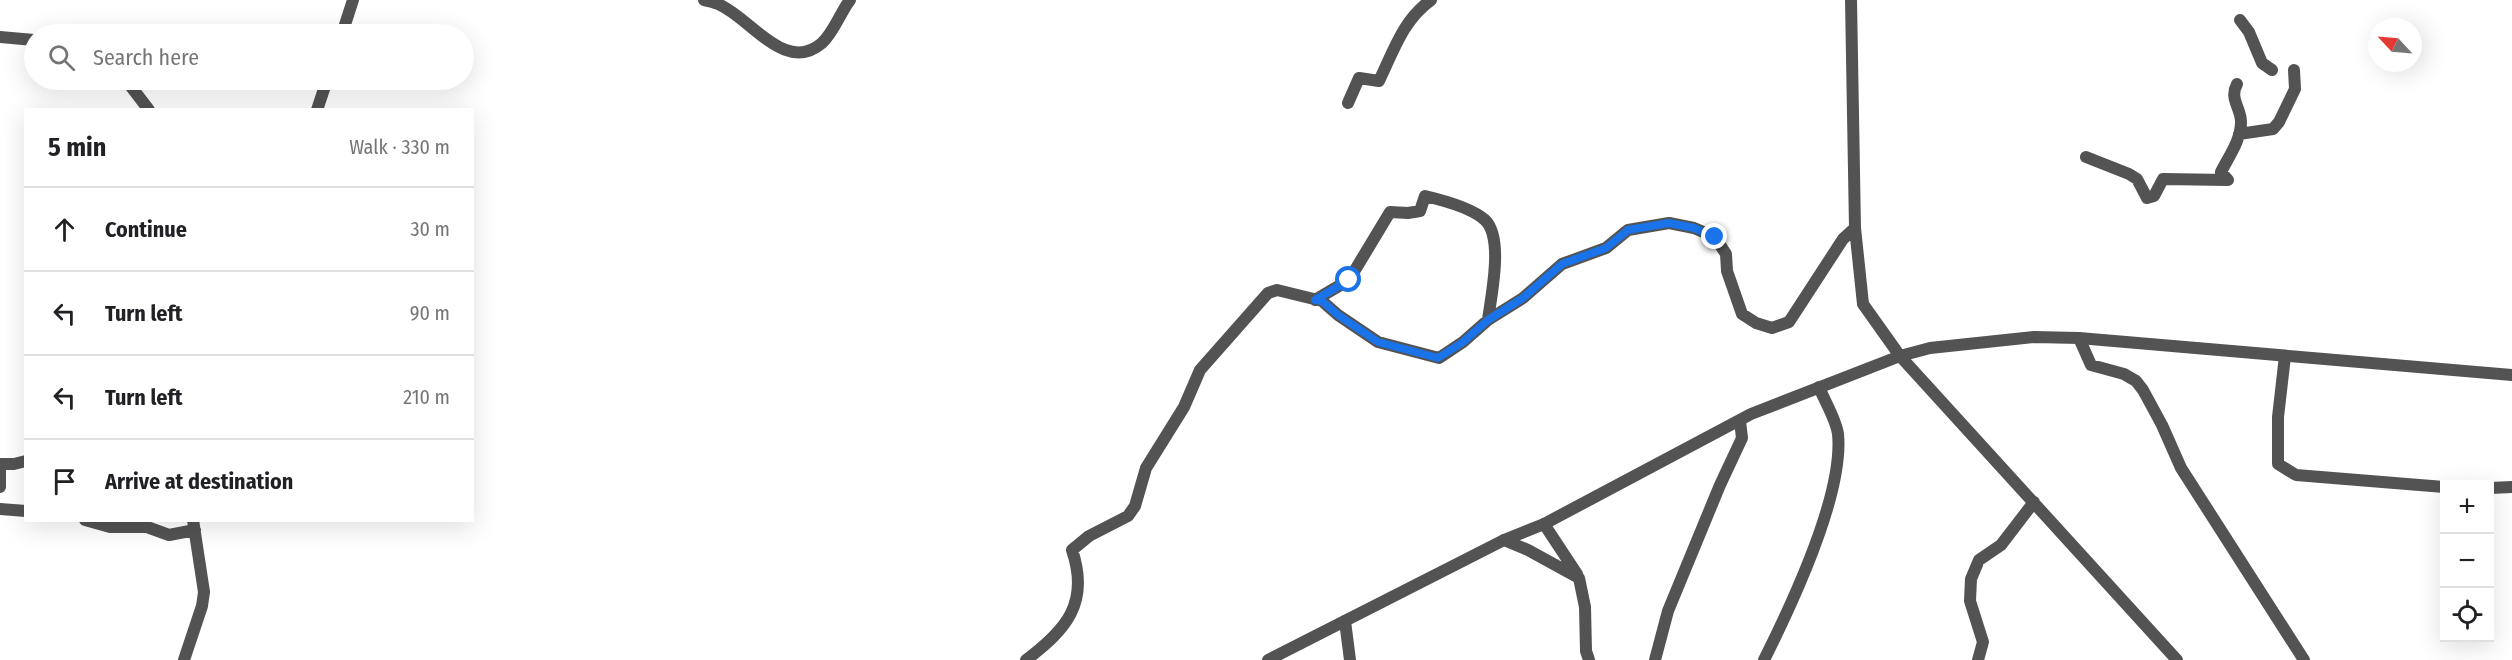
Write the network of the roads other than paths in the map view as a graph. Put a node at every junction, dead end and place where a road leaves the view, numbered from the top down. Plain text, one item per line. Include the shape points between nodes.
1 (353, 0) edge
2 (704, 0) edge
3 (850, 0) edge
4 (1431, 0) edge
5 (1851, 0) edge
6 (2240, 20) dead end
7 (345, 24) edge
8 (0, 37) edge
9 (24, 39) edge
10 (2272, 70) dead end
11 (2294, 70) dead end
12 (2237, 84) dead end
13 (134, 90) edge
14 (324, 90) edge
15 (1348, 103) dead end
16 (147, 108) edge
17 (318, 108) edge
18 (2239, 134) junction
19 (2086, 157) dead end
20 (1855, 228) junction
21 (1315, 300) junction
22 (1488, 320) junction
23 (2079, 338) junction
24 (1900, 356) junction
25 (2285, 356) junction
26 (2512, 375) edge
27 (1819, 387) junction
28 (1740, 421) junction
29 (24, 462) edge
30 (0, 465) edge
31 (0, 487) edge
32 (2440, 487) edge
33 (2512, 487) edge
34 (2494, 488) edge
35 (2034, 502) junction
36 (0, 509) edge
37 (24, 511) edge
38 (92, 522) edge
39 (1544, 524) junction
40 (194, 525) edge
41 (1504, 540) junction
42 (1579, 578) junction
43 (1345, 621) junction
44 (184, 660) edge
45 (1026, 660) edge
46 (1269, 660) edge
47 (1350, 660) edge
48 (1589, 660) edge
49 (1655, 660) edge
50 (1764, 660) edge
51 (1978, 660) edge
52 (2177, 660) edge
53 (2304, 660) edge

1 - 7 street
2 - 3 street via 718,4 777,45 799,54 824,41
4 - 15 street via 1404,26 1379,81 1359,78
5 - 20 street
6 - 10 street via 2262,63
8 - 9 street
11 - 18 street via 2295,89 2273,129
12 - 18 street via 2234,96 2241,122
13 - 16 street
14 - 17 street
18 - 19 street via 2218,176 2163,178 2154,196 2147,198 2137,179
20 - 22 street via 1843,239 1789,322 1772,328 1742,314 1727,271 1726,254 1715,237 1669,223 1628,230 1606,248 1562,264 1523,298
20 - 24 street via 1863,304
21 - 22 street via 1322,301 1378,342 1438,358
21 - 22 street via 1349,280 1390,212 1419,211 1425,196 1451,202 1486,220 1497,261
21 - 45 street via 1277,290 1268,293 1200,370 1184,406 1146,468 1135,506 1128,516 1089,536 1072,550 1077,597 1068,622
23 - 24 street via 2034,337 1930,348
23 - 25 street
23 - 53 street via 2091,364 2124,374 2143,390 2181,468
24 - 27 street
24 - 35 street
25 - 26 street
25 - 32 street via 2278,417 2278,464 2296,475
27 - 28 street
27 - 50 street via 1838,433 1831,495 1809,560
28 - 39 street
28 - 49 street via 1742,438 1668,611
29 - 30 street
30 - 31 street
33 - 34 street
35 - 51 street via 2001,545 1979,560 1971,579 1970,601 1983,642
35 - 52 street
36 - 37 street
38 - 40 street via 110,527 147,527 169,535
39 - 41 street
39 - 42 street
40 - 44 street via 204,592
41 - 42 street
41 - 43 street
42 - 48 street
43 - 46 street
43 - 47 street

